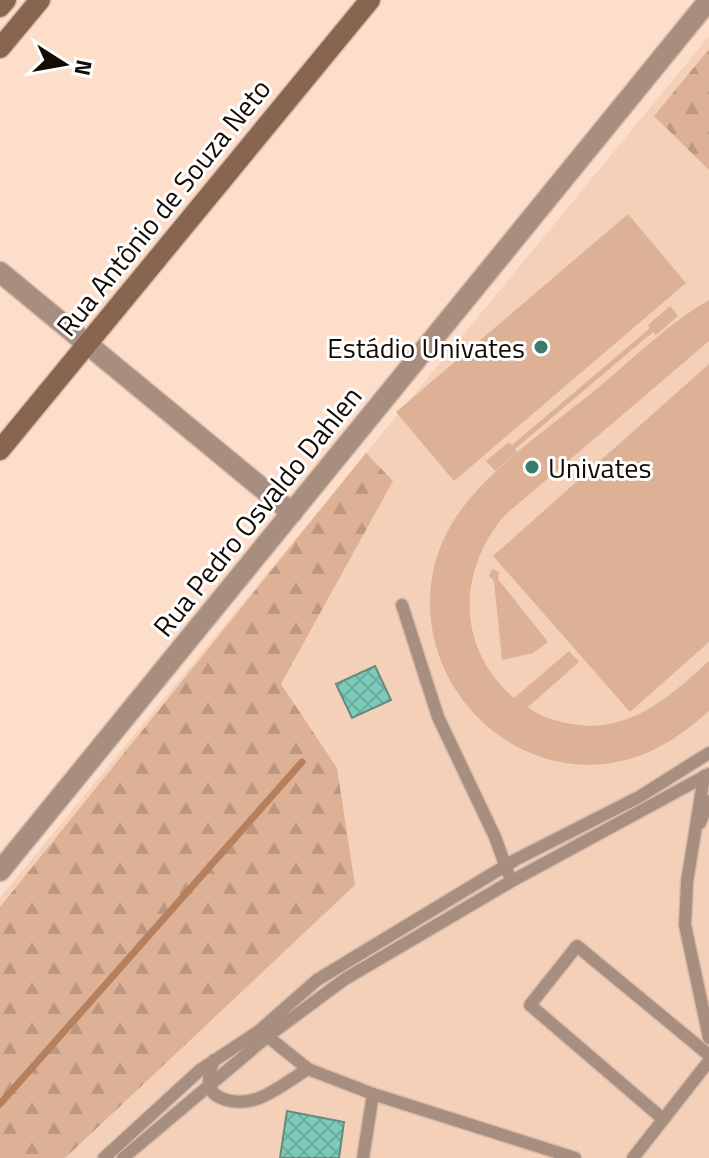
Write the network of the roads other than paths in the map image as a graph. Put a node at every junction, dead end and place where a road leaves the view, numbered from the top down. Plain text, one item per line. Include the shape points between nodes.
1 (6, 0) edge
2 (40, 0) edge
3 (370, 0) edge
4 (709, 0) edge
5 (0, 7) edge
6 (0, 48) edge
7 (0, 272) edge
8 (86, 344) junction
9 (0, 450) edge
10 (292, 513) junction
11 (402, 605) dead end
12 (709, 753) edge
13 (706, 775) edge
14 (709, 801) edge
15 (696, 833) junction
16 (506, 866) junction
17 (0, 871) edge
18 (510, 882) junction
19 (263, 1033) junction
20 (709, 1038) edge
21 (709, 1058) edge
22 (214, 1060) junction
23 (308, 1069) junction
24 (209, 1088) junction
25 (373, 1094) junction
26 (663, 1119) junction
27 (104, 1158) edge
28 (123, 1158) edge
29 (363, 1158) edge
30 (575, 1158) edge
31 (633, 1158) edge

1 - 5 street
2 - 6 street
3 - 8 street, Rua Antônio de Souza Neto
4 - 10 street, Rua Pedro Osvaldo Dahlen
7 - 8 street
8 - 9 street, Rua Antônio de Souza Neto
8 - 10 street
10 - 17 street, Rua Pedro Osvaldo Dahlen
11 - 16 lane via 438,717
12 - 16 lane via 639,797
13 - 15 lane
13 - 18 lane
14 - 15 lane
15 - 20 lane via 685,925
16 - 18 lane
16 - 19 lane via 317,980
18 - 19 lane
19 - 22 lane
19 - 23 lane
19 - 24 lane
21 - 26 lane
21 - 26 lane via 577,946 530,1005
22 - 24 lane
22 - 27 lane
23 - 24 lane via 248,1102 227,1100
23 - 25 lane
24 - 28 lane
25 - 29 lane
25 - 30 lane
26 - 31 lane

